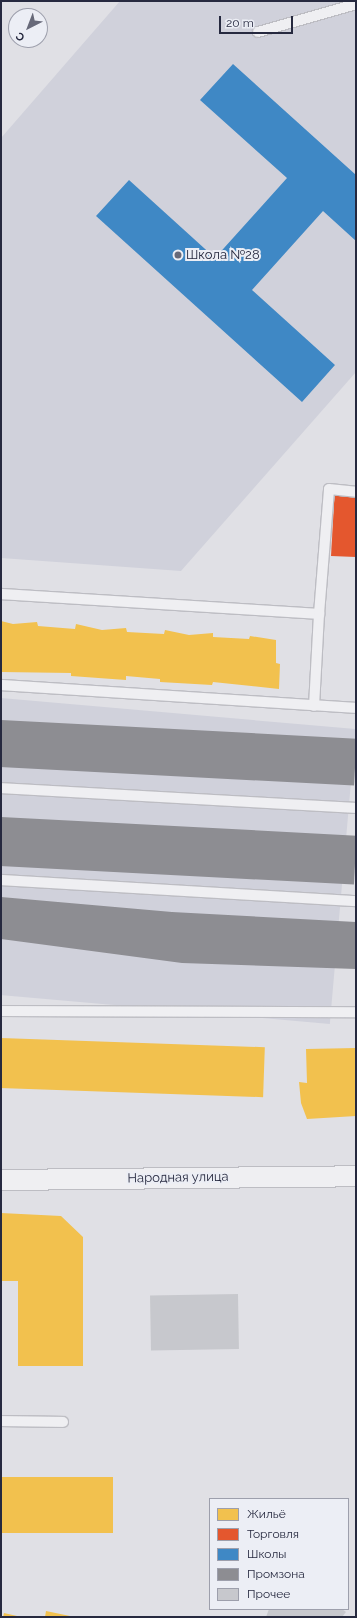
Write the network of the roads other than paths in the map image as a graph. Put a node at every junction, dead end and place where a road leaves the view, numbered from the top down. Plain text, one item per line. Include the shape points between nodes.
1 (356, 4) edge
2 (258, 32) dead end
3 (356, 492) edge
4 (1, 594) edge
5 (319, 614) junction
6 (1, 685) edge
7 (314, 706) junction
8 (356, 708) edge
9 (1, 788) edge
10 (356, 808) edge
11 (1, 880) edge
12 (356, 900) edge
13 (1, 1012) edge
14 (356, 1012) edge
15 (356, 1176) edge
16 (1, 1180) edge
17 (1, 1421) edge
18 (63, 1422) dead end

1 - 2 lane
3 - 5 lane via 329,489
4 - 5 lane
5 - 7 lane
6 - 7 lane
7 - 8 lane
9 - 10 lane
11 - 12 lane
13 - 14 lane
15 - 16 street, Народная улица
17 - 18 lane

